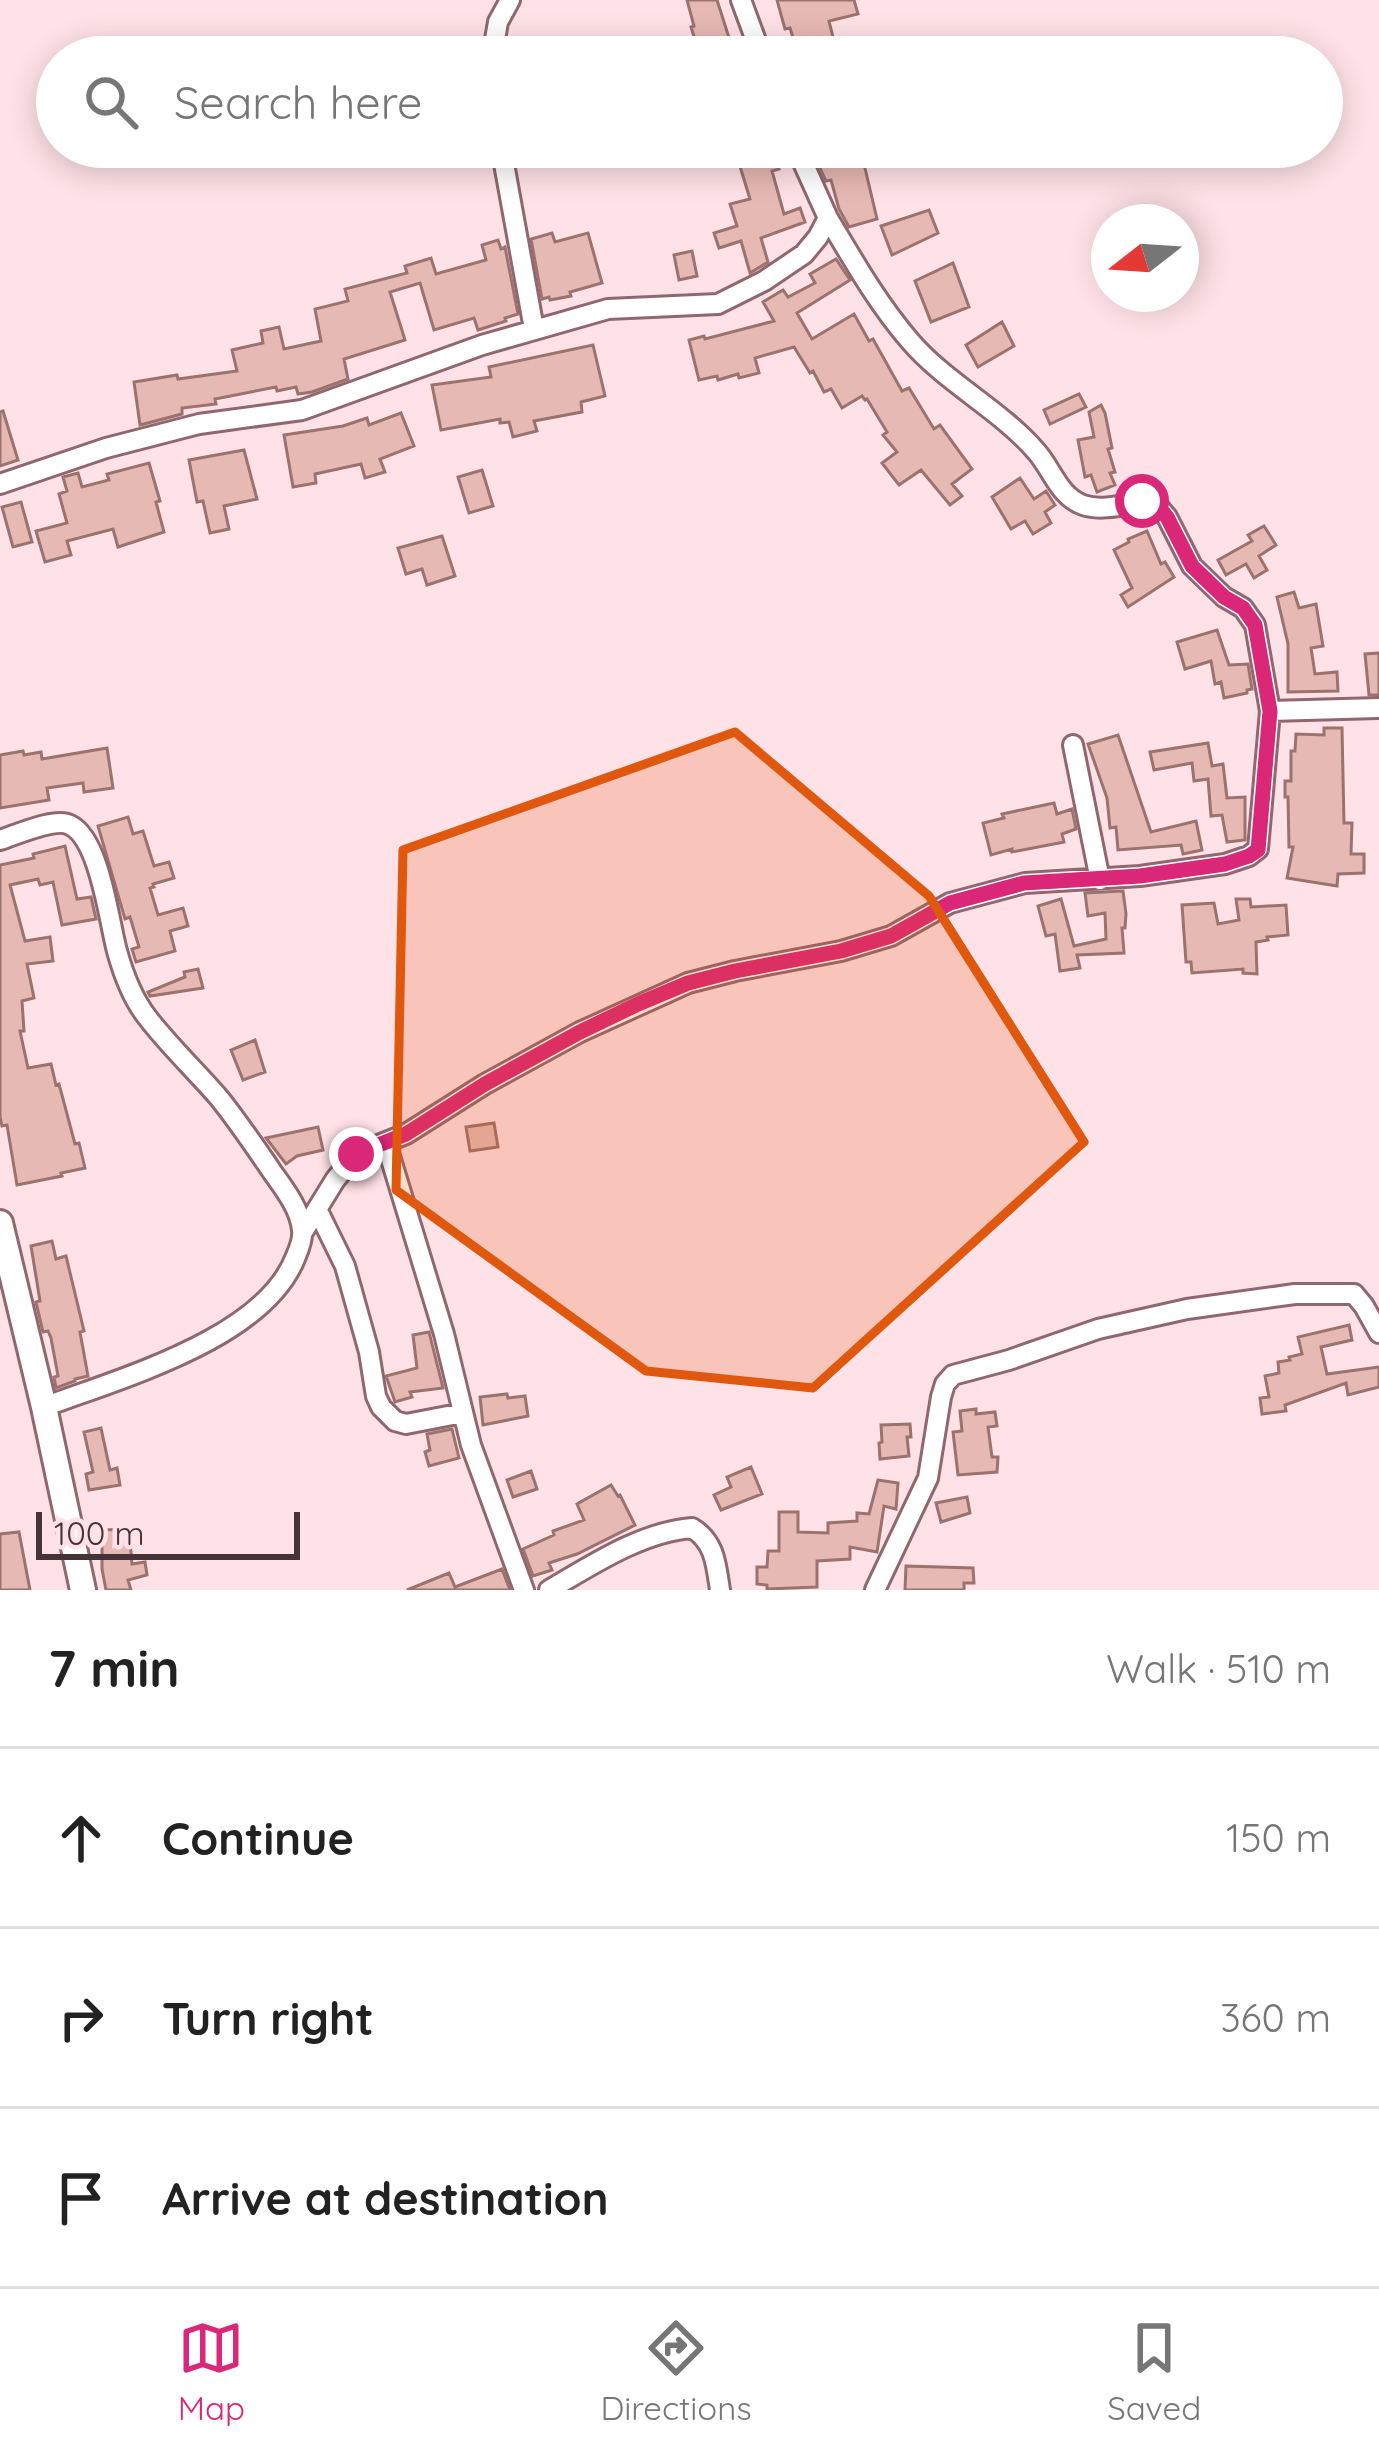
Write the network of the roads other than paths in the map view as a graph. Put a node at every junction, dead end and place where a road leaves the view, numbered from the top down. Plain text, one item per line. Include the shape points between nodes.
1 (510, 0) edge
2 (741, 0) edge
3 (496, 36) edge
4 (754, 36) edge
5 (505, 168) edge
6 (805, 168) edge
7 (828, 218) junction
8 (534, 329) junction
9 (0, 484) edge
10 (1379, 708) edge
11 (1270, 711) junction
12 (1073, 745) dead end
13 (0, 840) edge
14 (1100, 880) junction
15 (386, 1143) junction
16 (318, 1211) junction
17 (0, 1222) edge
18 (303, 1232) junction
19 (1379, 1333) edge
20 (44, 1407) junction
21 (463, 1413) junction
22 (83, 1590) edge
23 (524, 1590) edge
24 (549, 1590) edge
25 (720, 1590) edge
26 (875, 1590) edge

1 - 3 street
2 - 4 street
5 - 8 street
6 - 7 street
7 - 8 street via 803,254 725,302 608,309
7 - 11 street via 911,343 1007,422 1062,491 1082,505 1156,504 1192,566 1255,625
8 - 9 street via 302,410 199,424
10 - 11 street
11 - 14 street via 1258,850 1225,864
12 - 14 street
13 - 18 street via 56,822 85,838 140,1009 262,1157
14 - 15 street via 1024,883 950,903 891,936 841,951 688,983 580,1032
15 - 16 street via 345,1165
15 - 21 street
16 - 18 street
16 - 21 street via 345,1266 381,1407 406,1424
17 - 20 main road
18 - 20 street via 280,1286 250,1315 174,1358
19 - 26 street via 1354,1294 1295,1294 1098,1329 953,1375 940,1397 928,1478
20 - 22 main road
21 - 23 street
24 - 25 street via 606,1557 692,1528 712,1548

